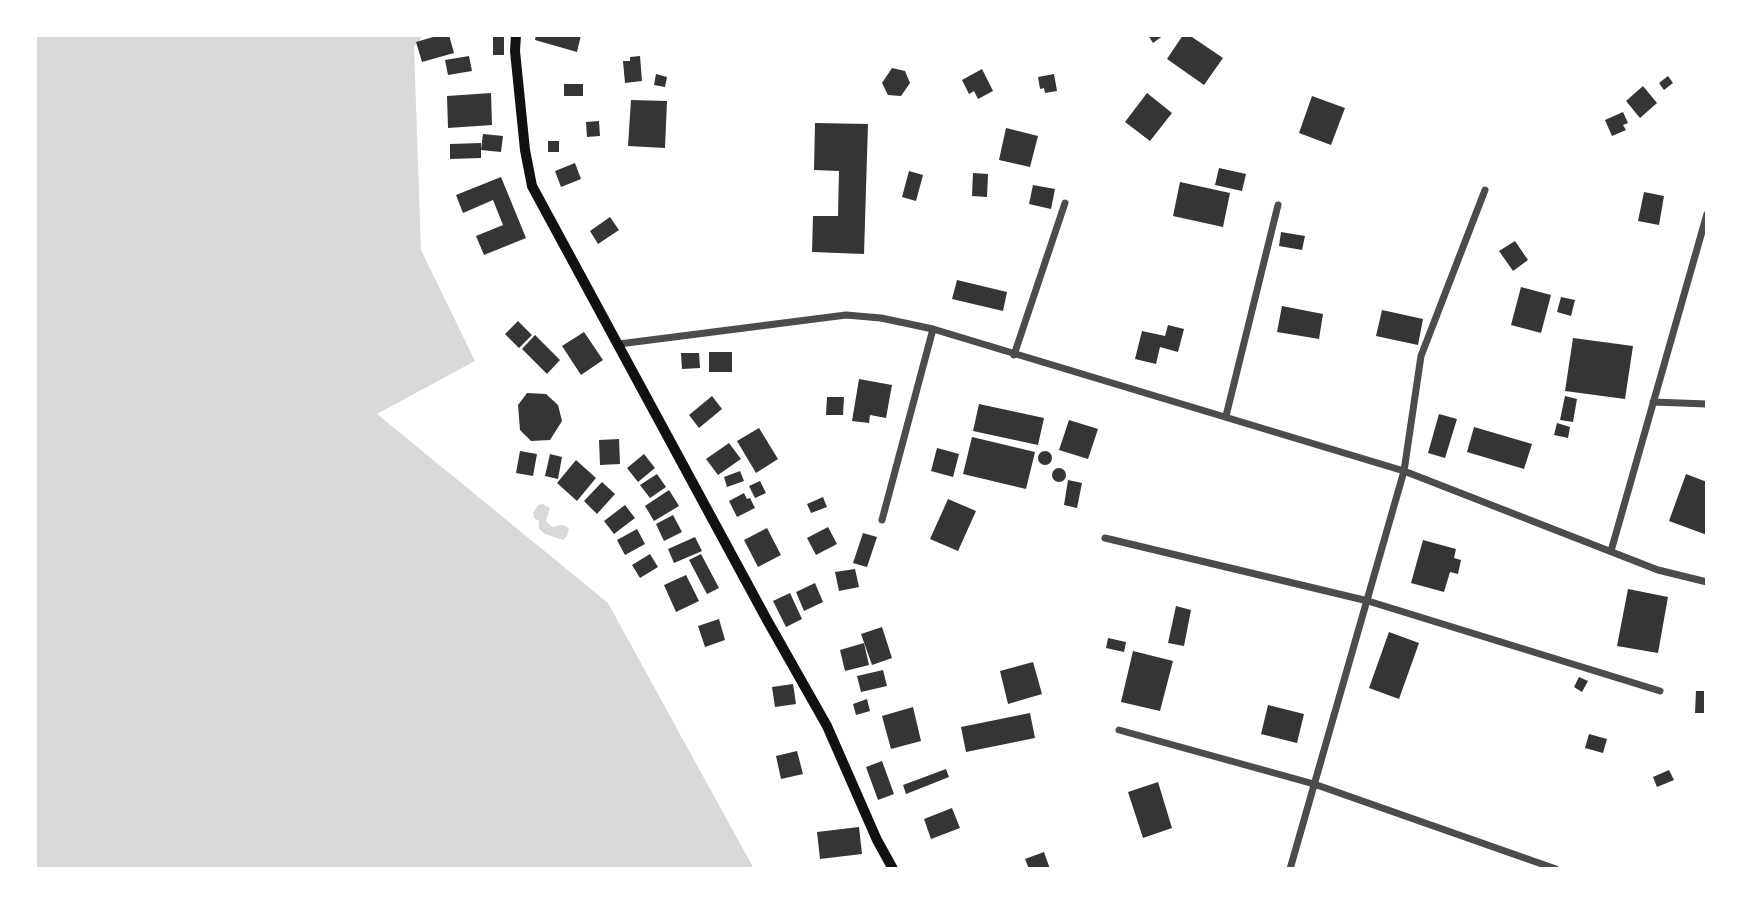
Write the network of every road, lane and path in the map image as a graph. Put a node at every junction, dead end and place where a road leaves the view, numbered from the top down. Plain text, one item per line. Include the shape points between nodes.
1 (516, 35) edge
2 (1485, 190) dead end
3 (1065, 203) dead end
4 (1279, 205) dead end
5 (1707, 214) edge
6 (933, 329) junction
7 (619, 344) junction
8 (1014, 355) junction
9 (1653, 402) junction
10 (1707, 404) edge
11 (1226, 416) junction
12 (1404, 471) junction
13 (882, 520) dead end
14 (1105, 538) dead end
15 (1611, 551) junction
16 (1707, 582) edge
17 (1368, 601) junction
18 (1660, 691) dead end
19 (1119, 730) dead end
20 (1314, 783) junction
21 (893, 869) edge
22 (1290, 869) edge
23 (1556, 869) edge

1 - 7 main road via 532,186
2 - 12 street via 1421,356
3 - 8 street
4 - 11 street
5 - 9 street
6 - 7 street via 846,315
6 - 8 street
6 - 13 street
7 - 21 main road via 827,726
8 - 11 street
9 - 10 street
9 - 15 street
11 - 12 street
12 - 15 street
12 - 17 street
14 - 17 street
15 - 16 street via 1658,570
17 - 18 street
17 - 20 street
19 - 20 street
20 - 22 street
20 - 23 street

